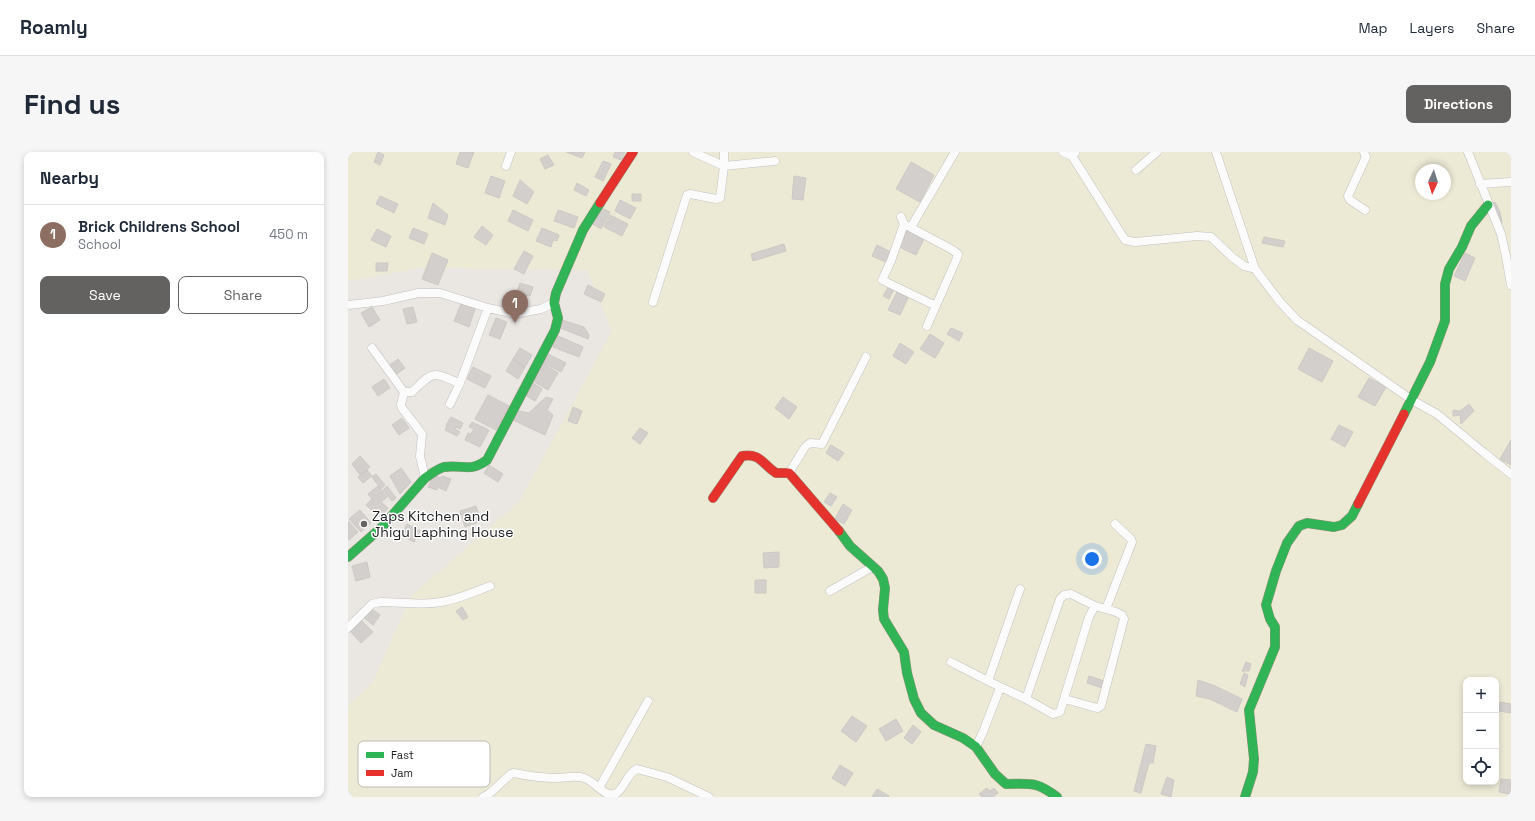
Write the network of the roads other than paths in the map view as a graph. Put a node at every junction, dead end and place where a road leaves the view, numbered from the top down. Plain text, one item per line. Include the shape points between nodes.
1 (511, 152) edge
2 (633, 152) edge
3 (693, 152) edge
4 (724, 152) edge
5 (955, 152) edge
6 (1063, 152) edge
7 (1157, 152) edge
8 (1216, 152) edge
9 (1364, 152) edge
10 (1468, 152) edge
11 (1074, 154) edge
12 (775, 161) dead end
13 (506, 166) dead end
14 (724, 166) junction
15 (1136, 170) dead end
16 (1511, 182) edge
17 (1480, 184) junction
18 (1488, 205) junction
19 (1365, 210) dead end
20 (905, 223) junction
21 (1255, 269) junction
22 (1511, 285) edge
23 (654, 302) dead end
24 (554, 303) junction
25 (348, 305) edge
26 (936, 306) junction
27 (488, 308) junction
28 (927, 326) dead end
29 (372, 348) dead end
30 (866, 357) dead end
31 (460, 383) junction
32 (404, 392) junction
33 (1412, 400) junction
34 (450, 404) dead end
35 (789, 473) junction
36 (1511, 474) edge
37 (425, 478) junction
38 (713, 498) dead end
39 (1115, 524) dead end
40 (348, 557) edge
41 (872, 567) junction
42 (490, 586) dead end
43 (1020, 590) dead end
44 (830, 591) dead end
45 (1095, 606) junction
46 (1106, 609) junction
47 (348, 628) edge
48 (951, 662) dead end
49 (988, 681) junction
50 (1000, 688) junction
51 (1026, 699) junction
52 (1065, 699) junction
53 (648, 701) dead end
54 (976, 747) junction
55 (599, 788) junction
56 (483, 797) edge
57 (709, 797) edge
58 (1057, 797) edge
59 (1245, 797) edge

1 - 13 street
2 - 24 street via 582,230
3 - 14 street
4 - 14 street
5 - 20 street
6 - 11 street
7 - 15 street
8 - 21 street
9 - 19 street via 1366,157 1348,196
10 - 17 street
11 - 21 street via 1125,240 1135,242 1212,237 1232,258 1244,266
12 - 14 street
14 - 23 street via 719,199 687,195
16 - 17 street
17 - 18 street
18 - 22 street via 1501,234
18 - 33 street via 1471,226 1449,269 1445,284 1445,321
20 - 26 street via 958,254
20 - 26 street via 882,280
21 - 33 street via 1276,298 1297,320
24 - 27 street via 541,309 515,314
24 - 37 street via 558,318 555,330 487,460 472,469 444,467
25 - 27 street via 418,293 440,293
26 - 28 street
27 - 31 street
29 - 32 street
30 - 35 street via 822,444 810,443 805,447
31 - 32 street via 435,374 430,375 412,392
31 - 34 street
32 - 37 street via 402,408 422,434 420,456
33 - 36 street via 1437,414
33 - 59 street via 1352,516 1342,525 1307,523 1299,526 1287,544 1266,605 1275,627 1275,647 1249,710 1254,759 1253,772
35 - 38 street via 776,473 756,456 742,456
35 - 41 street via 834,523 850,546
37 - 40 street via 382,527
39 - 46 street via 1132,542
41 - 44 street
41 - 54 street via 883,579 884,618 904,652 914,699 921,713 934,725
42 - 47 street via 460,598 437,603 372,604
43 - 49 street
45 - 46 street
45 - 51 street via 1071,594 1060,599
45 - 52 street via 1089,617
46 - 52 street via 1122,615 1124,619 1101,706 1098,708
48 - 49 street
49 - 50 street
50 - 51 street
50 - 54 street
51 - 52 street via 1056,715 1060,712
53 - 55 street
54 - 58 street via 995,774 1006,784 1036,784
55 - 56 street via 584,778 555,778 514,773
55 - 57 street via 604,793 615,794 637,769 667,777

